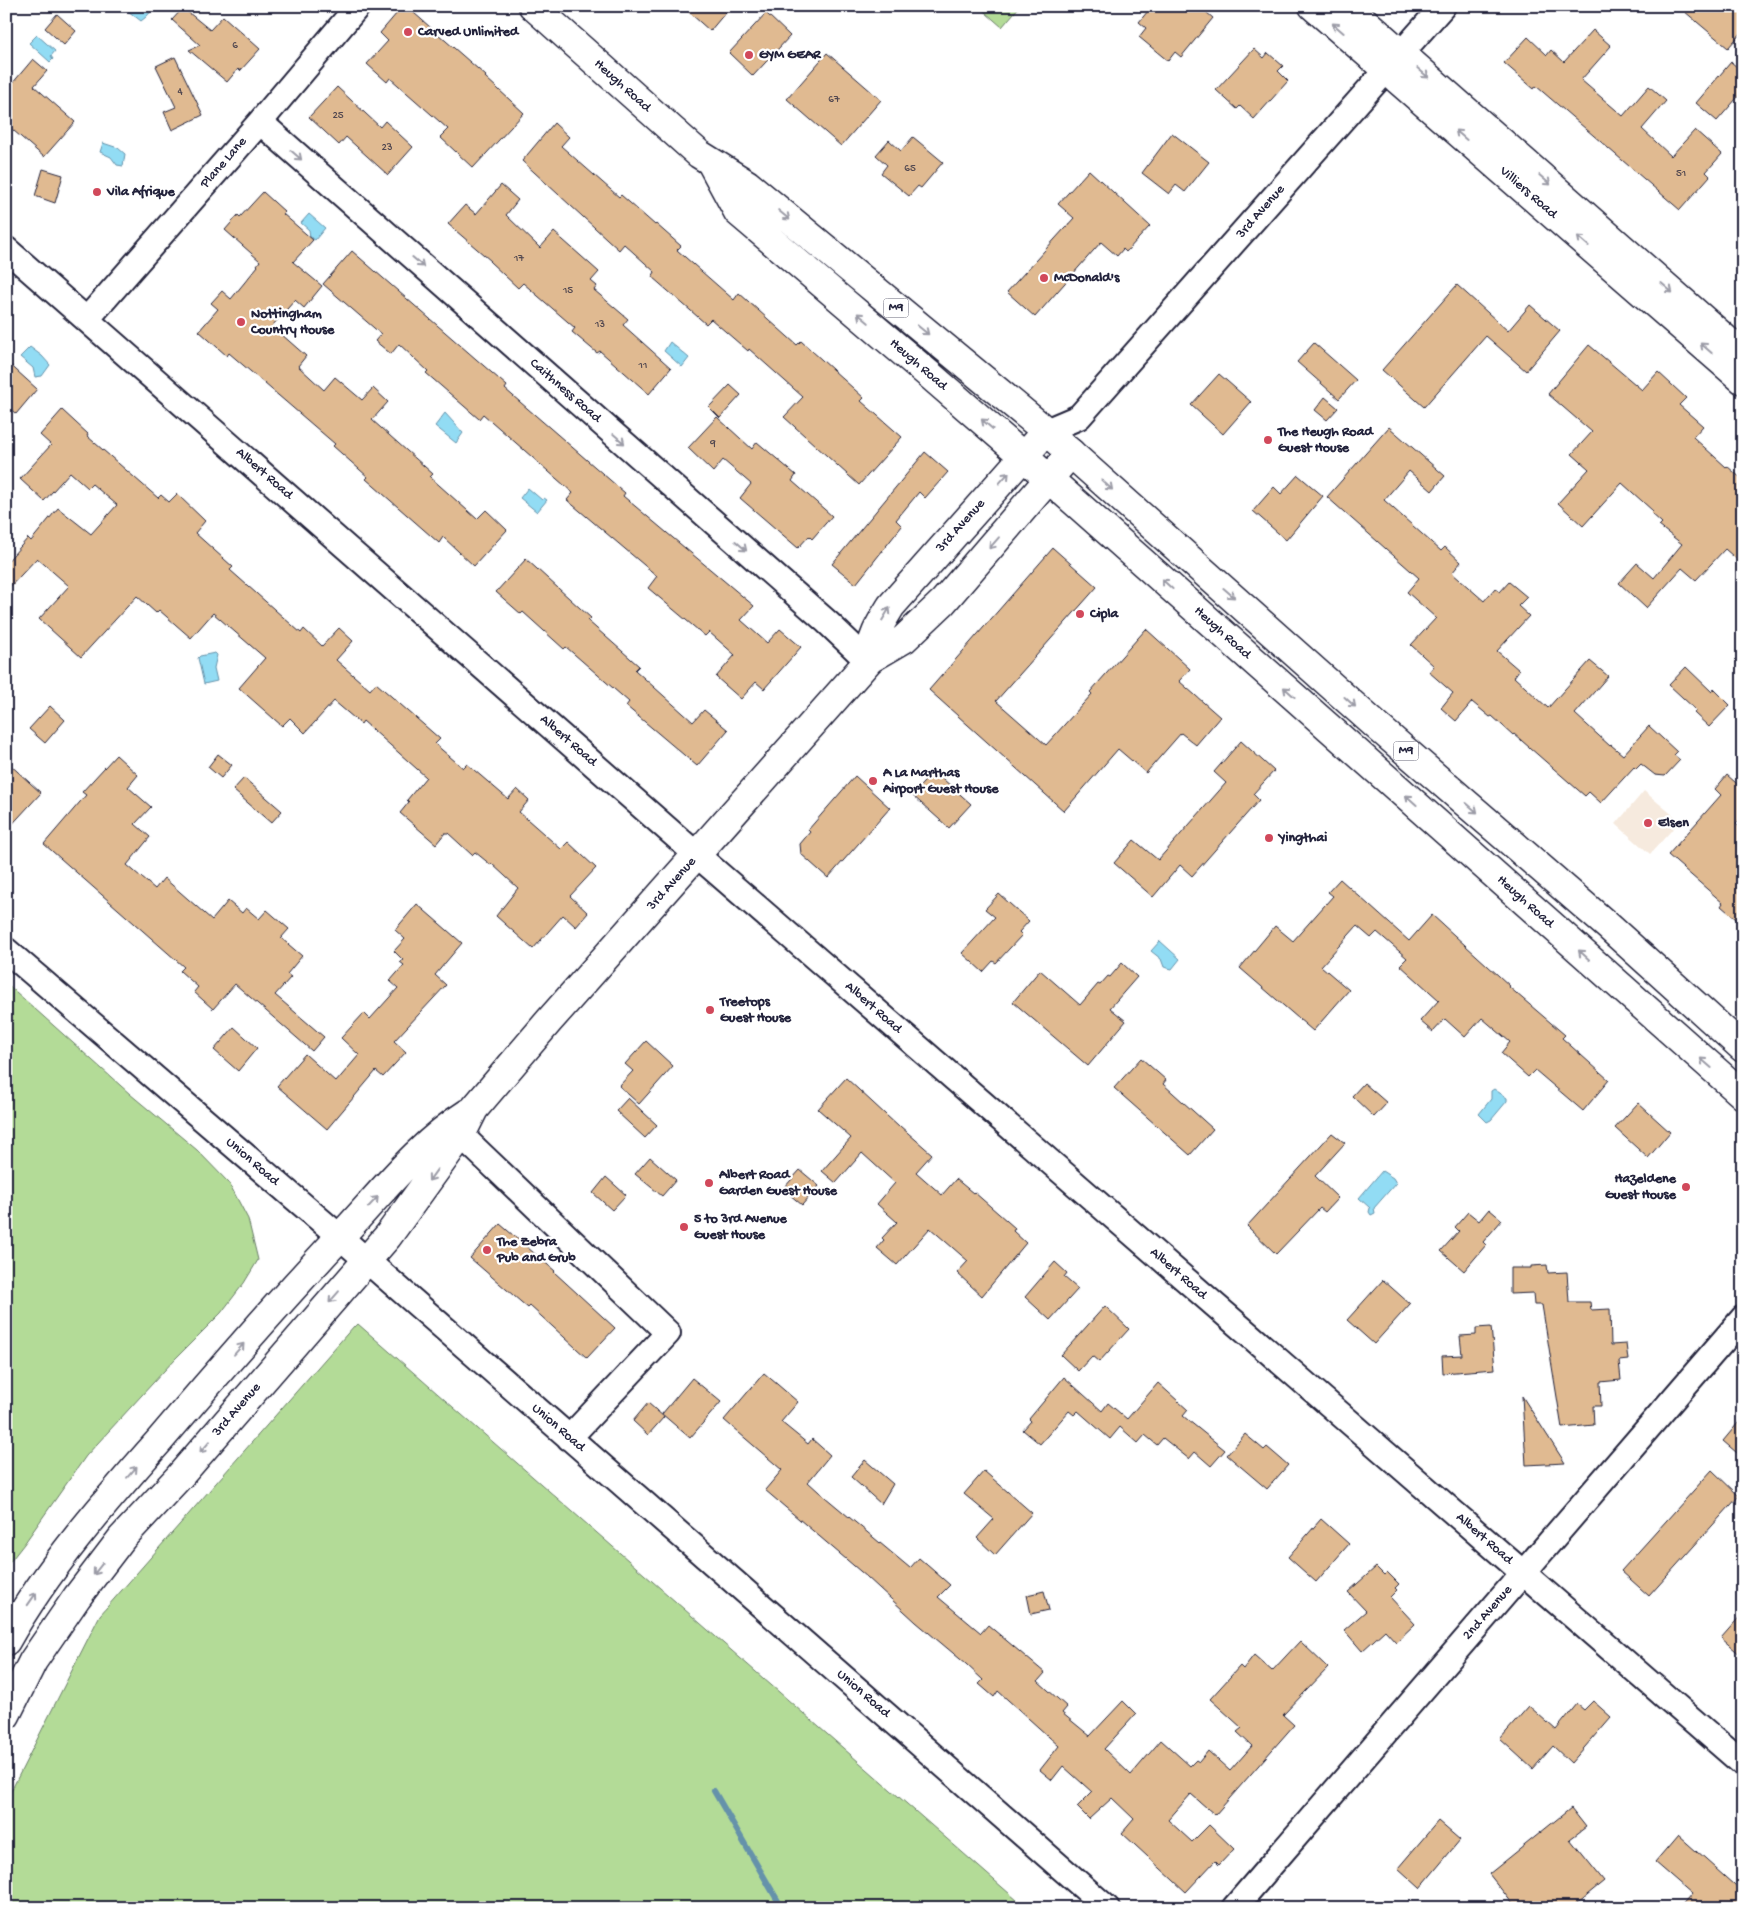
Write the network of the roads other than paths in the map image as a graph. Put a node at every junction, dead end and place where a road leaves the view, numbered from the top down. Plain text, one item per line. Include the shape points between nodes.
1 (358, 6) edge
2 (533, 6) edge
3 (1313, 6) edge
4 (1347, 6) edge
5 (1443, 6) edge
6 (1393, 62) junction
7 (260, 122) junction
8 (712, 164) junction
9 (6, 249) edge
10 (88, 318) junction
11 (1743, 355) edge
12 (1743, 380) edge
13 (1079, 417) junction
14 (1046, 431) junction
15 (1071, 453) junction
16 (1023, 456) junction
17 (1049, 479) junction
18 (869, 660) junction
19 (698, 855) junction
20 (6, 950) edge
21 (1743, 1048) edge
22 (1743, 1095) edge
23 (474, 1109) junction
24 (461, 1136) junction
25 (340, 1237) junction
26 (367, 1261) junction
27 (1743, 1318) edge
28 (569, 1438) junction
29 (1523, 1572) junction
30 (6, 1641) edge
31 (6, 1715) edge
32 (1743, 1764) edge
33 (1107, 1908) edge
34 (1234, 1908) edge

1 - 7 street, Plane Lane
2 - 8 street, Heugh Road / M9
6 -> 3 street, Villiers Road
4 - 6 street, Villiers Road
5 - 6 street, 3rd Avenue
6 -> 11 street, Villiers Road
12 -> 6 street, Villiers Road
6 - 13 street, 3rd Avenue
7 - 10 street, Plane Lane
7 -> 18 street, Caithness Road
8 -> 14 street, Heugh Road / M9 via 747,184
16 -> 8 street, Heugh Road / M9 via 738,212
9 - 10 street, Albert Road
10 - 19 street, Albert Road
13 - 14 street, 3rd Avenue
13 - 15 street, 3rd Avenue
14 - 15 street, Heugh Road / M9
14 - 16 street, 3rd Avenue
15 - 17 street, 3rd Avenue
15 -> 21 street, Heugh Road / M9
16 - 17 street, Heugh Road / M9
18 -> 16 street, 3rd Avenue via 875,632 891,606
17 -> 18 street, 3rd Avenue via 936,609 904,638
22 -> 17 street, Heugh Road / M9
18 - 19 street, 3rd Avenue
19 - 23 street, 3rd Avenue via 549,1020
19 - 29 street, Albert Road
20 - 25 street, Union Road
23 - 24 street, 3rd Avenue
25 -> 23 street, 3rd Avenue via 422,1150
24 -> 26 street, 3rd Avenue
24 - 28 street via 668,1333
25 - 26 street, Union Road
30 -> 25 street, 3rd Avenue via 55,1565 112,1494
26 - 28 street, Union Road
26 -> 31 street, 3rd Avenue via 122,1538 33,1661
27 - 29 street, 2nd Avenue
28 - 33 street, Union Road
29 - 32 street, Albert Road
29 - 34 street, 2nd Avenue

